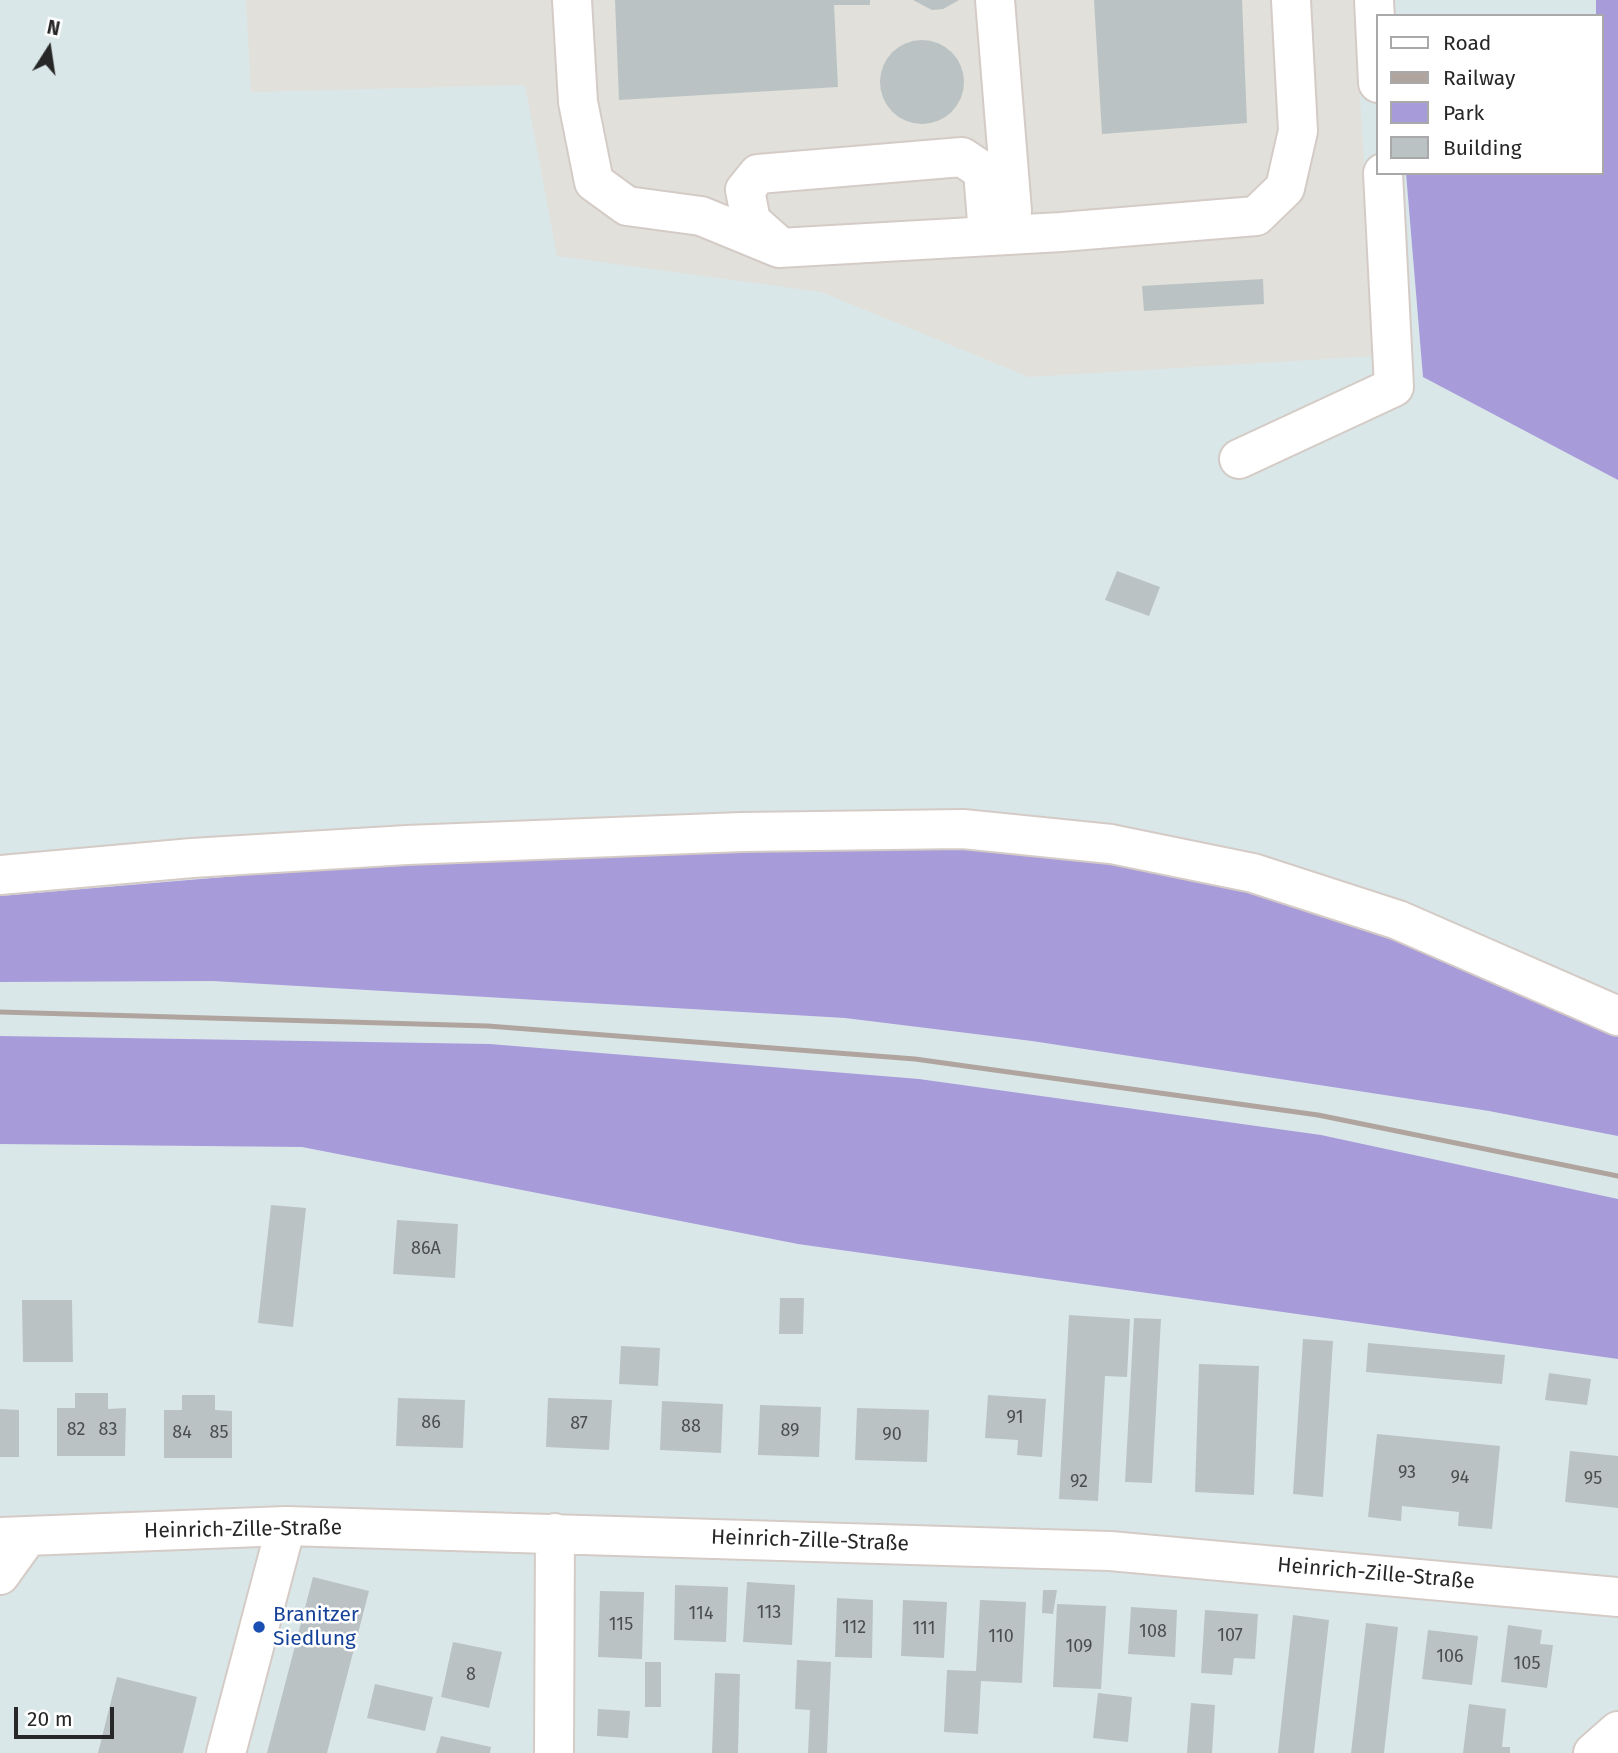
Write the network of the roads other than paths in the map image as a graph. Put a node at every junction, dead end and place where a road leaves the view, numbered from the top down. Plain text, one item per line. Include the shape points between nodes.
1 (572, 0) edge
2 (995, 0) edge
3 (1291, 0) edge
4 (1374, 0) edge
5 (1376, 42) edge
6 (1383, 175) edge
7 (1001, 235) junction
8 (779, 248) junction
9 (1239, 458) dead end
10 (0, 875) edge
11 (1618, 1016) edge
12 (286, 1526) junction
13 (555, 1533) junction
14 (14, 1536) edge
15 (0, 1575) edge
16 (1618, 1597) edge
17 (1618, 1731) edge
18 (226, 1753) edge
19 (554, 1753) edge
20 (1593, 1753) edge

1 - 8 street via 578,102 594,182 626,206 701,216
2 - 7 street
3 - 7 street via 1298,131 1285,188 1256,216
4 - 5 street
6 - 9 street via 1394,387
7 - 8 street
7 - 8 street via 984,171 962,157 758,174 746,190 751,221
10 - 11 street via 421,845 963,829 1111,844 1253,873 1398,920
12 - 13 street, Heinrich-Zille-Straße
12 - 14 street, Heinrich-Zille-Straße
12 - 18 street
13 - 16 street, Heinrich-Zille-Straße via 1110,1551
13 - 19 street
14 - 15 street
17 - 20 street

